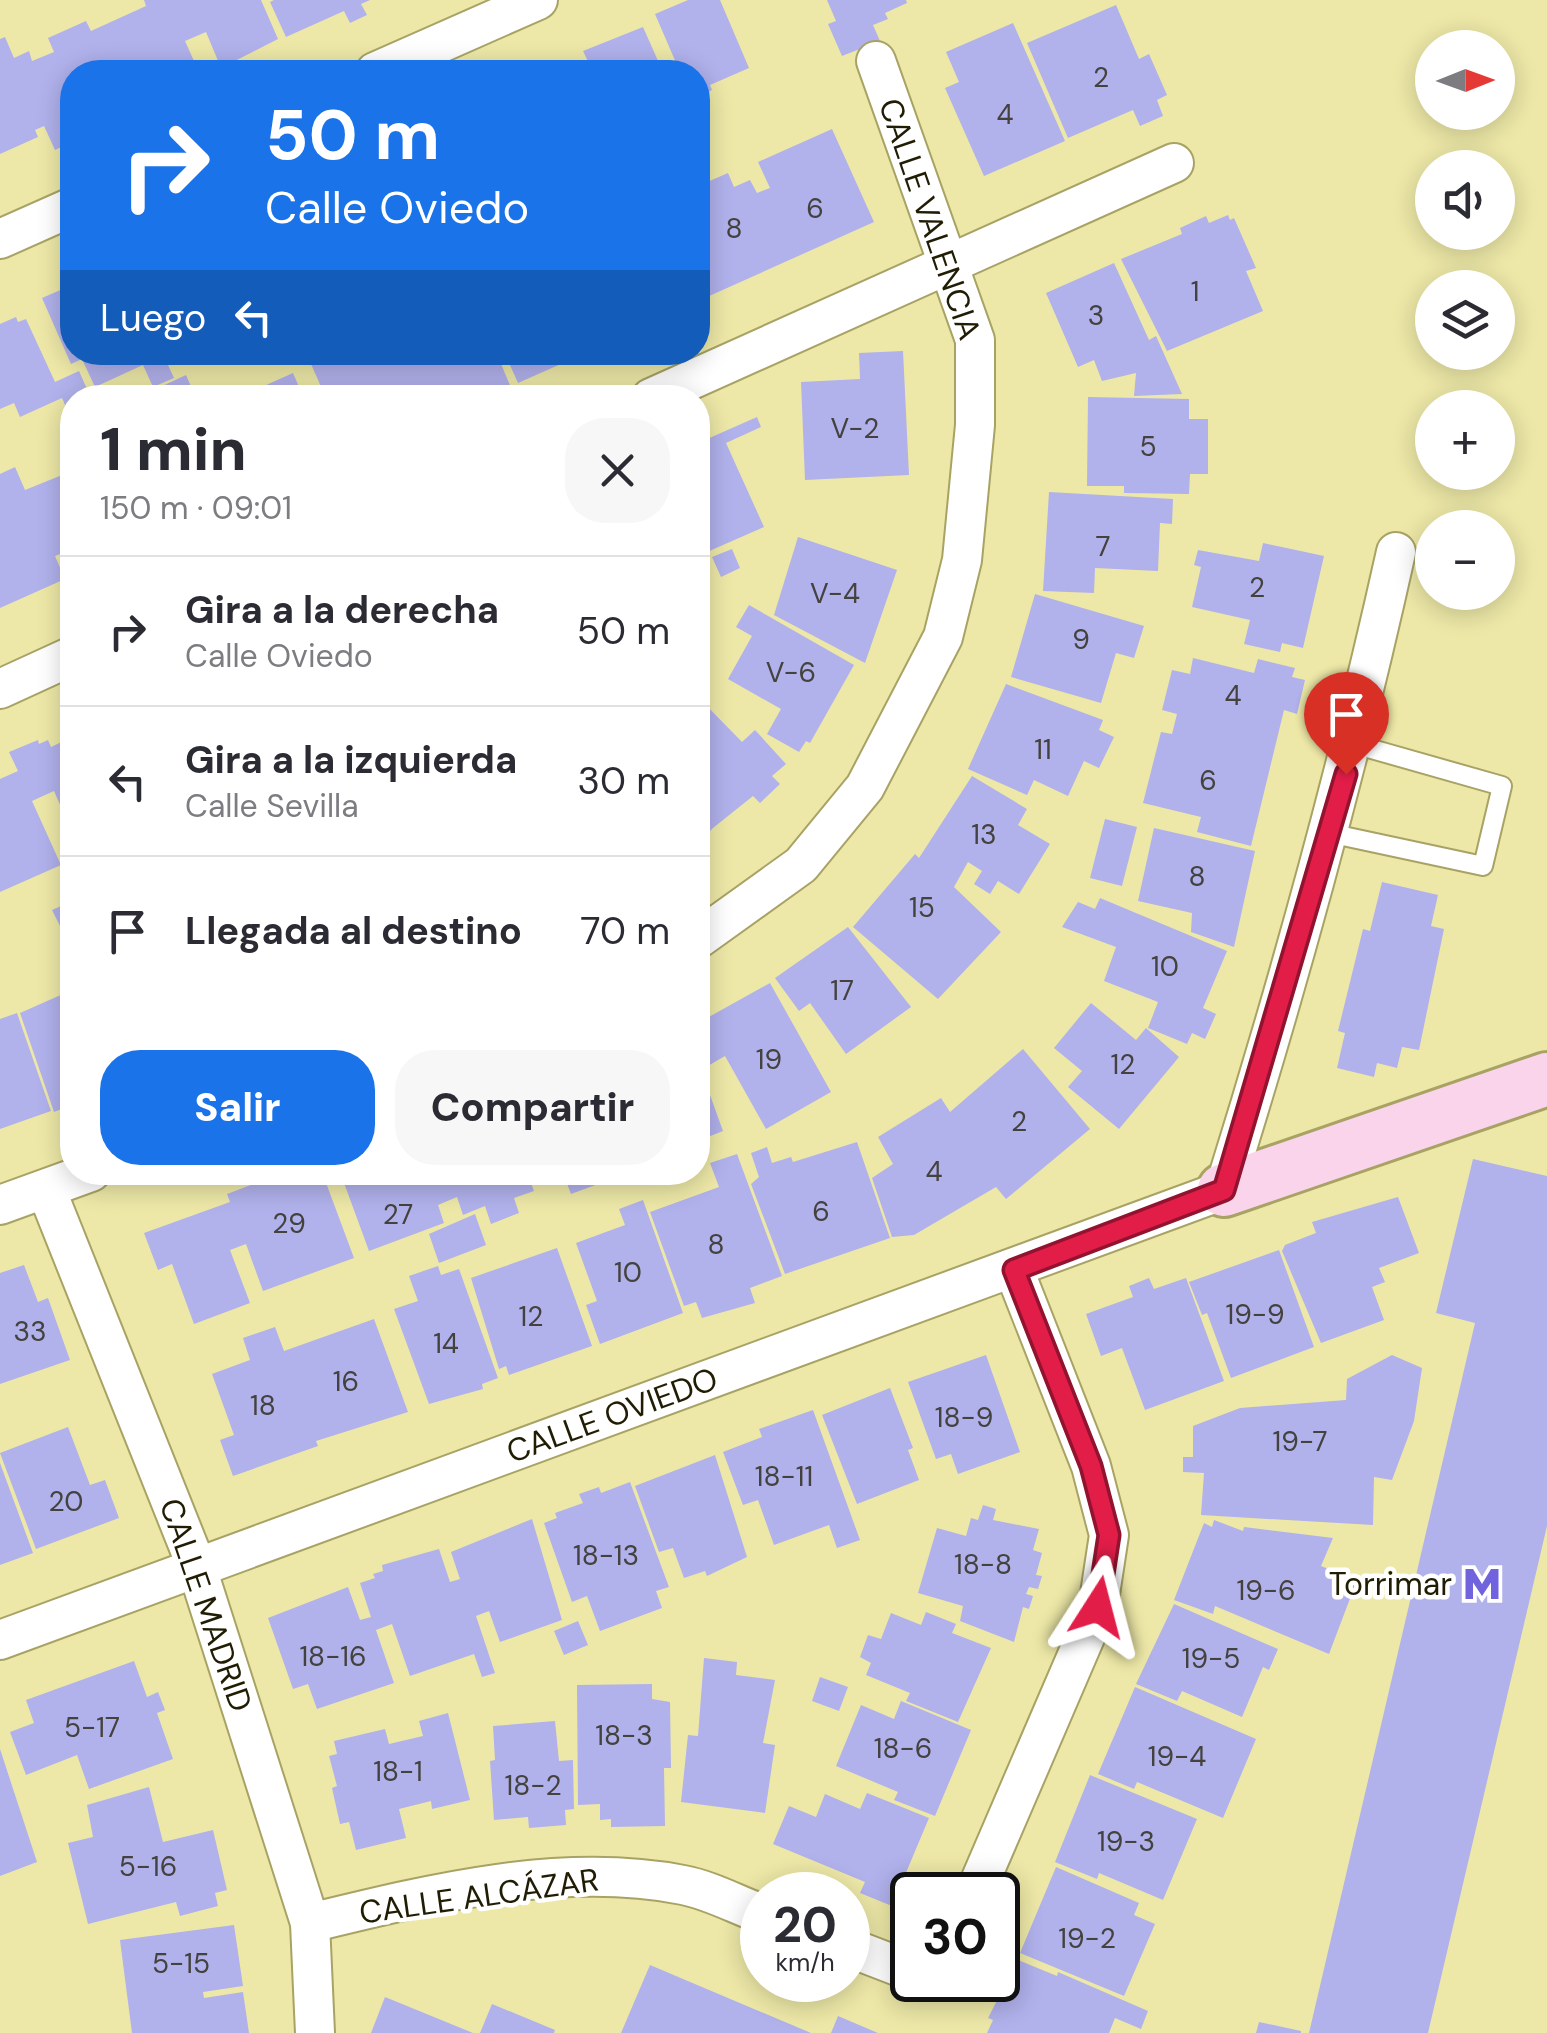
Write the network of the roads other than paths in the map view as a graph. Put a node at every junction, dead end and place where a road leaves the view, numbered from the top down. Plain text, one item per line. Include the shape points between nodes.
1 (538, 0) edge
2 (402, 60) edge
3 (876, 61) dead end
4 (1174, 163) dead end
5 (60, 212) edge
6 (0, 240) edge
7 (952, 263) junction
8 (681, 385) edge
9 (1396, 552) dead end
10 (60, 662) edge
11 (0, 689) edge
12 (1354, 744) junction
13 (1329, 834) junction
14 (710, 930) edge
15 (1547, 1079) edge
16 (60, 1184) edge
17 (46, 1189) junction
18 (1224, 1190) junction
19 (0, 1205) edge
20 (1014, 1270) junction
21 (196, 1565) junction
22 (0, 1640) edge
23 (984, 1872) edge
24 (740, 1906) edge
25 (310, 1923) junction
26 (315, 2033) edge

1 - 2 street
3 - 7 street, CALLE VALENCIA
4 - 7 street
5 - 6 street
7 - 8 street
7 - 14 street, CALLE VALENCIA via 975,340 975,425 962,560 943,638 865,788 800,865
9 - 12 street
10 - 11 street
12 - 13 street
12 - 13 lane via 1502,786 1483,866
13 - 18 street
15 - 18 street
16 - 17 street
17 - 19 street
17 - 21 street, CALLE MADRID
18 - 20 street, CALLE OVIEDO
20 - 21 street, CALLE OVIEDO
20 - 23 street via 1091,1466 1109,1535 1098,1607
21 - 22 street, CALLE OVIEDO
21 - 25 street, CALLE MADRID
24 - 25 street, CALLE ALCÁZAR via 686,1885 598,1874 399,1902
25 - 26 street, CALLE MADRID

